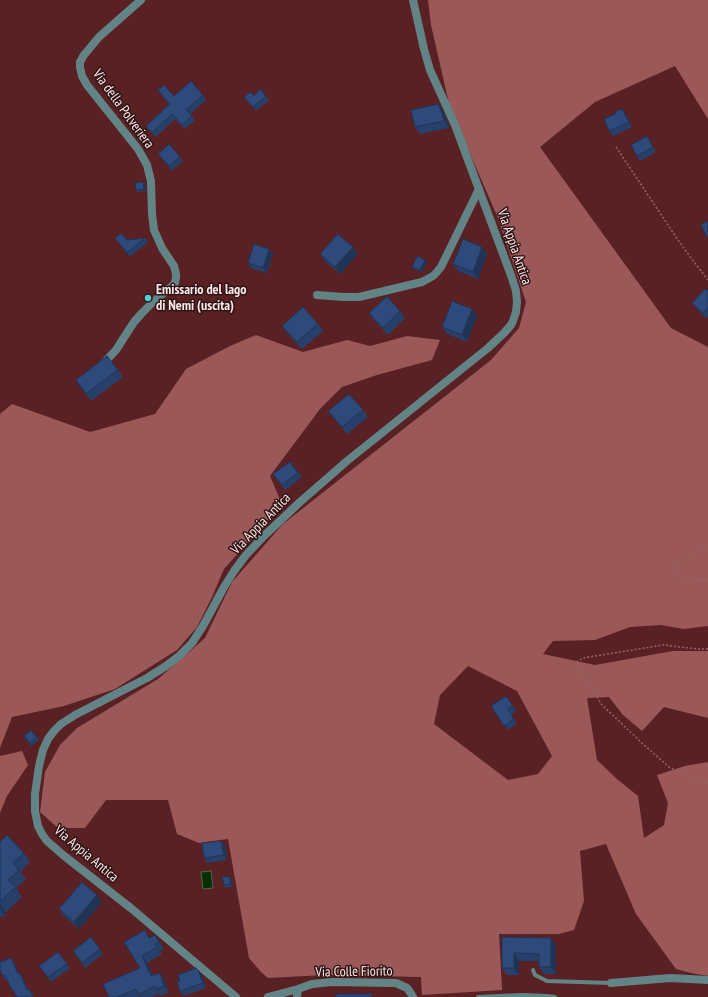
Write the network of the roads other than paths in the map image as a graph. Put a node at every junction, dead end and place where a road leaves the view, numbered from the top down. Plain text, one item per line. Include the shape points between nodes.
1 (141, 0) edge
2 (413, 0) edge
3 (479, 189) junction
4 (318, 296) dead end
5 (94, 370) edge
6 (533, 970) dead end
7 (708, 980) edge
8 (611, 983) joint
9 (297, 993) edge
10 (234, 995) edge
11 (522, 996) edge
12 (268, 997) edge
13 (413, 997) edge
14 (478, 997) edge
15 (482, 997) edge
16 (555, 997) edge

1 - 5 street, Via della Polveriera via 102,35 83,57 80,67 87,85 138,149 147,165 151,181 153,226 162,248 174,266 176,278 175,283 142,313 112,354
2 - 3 street, Via Appia Antica via 430,70 452,117
3 - 4 street via 442,264 433,276 422,282 359,297
3 - 10 street, Via Appia Antica via 516,291 517,307 511,325 488,348 347,461 279,521 240,563 200,632 179,656 147,678 61,724 50,734 43,750 34,805 38,826 44,838
6 - 8 lane via 535,975 547,981
7 - 8 street via 670,978
9 - 12 street, Via Colle Fiorito
9 - 13 street, Via Colle Fiorito via 312,984 328,982 394,983 405,987
11 - 15 lane
11 - 16 lane
14 - 15 lane

